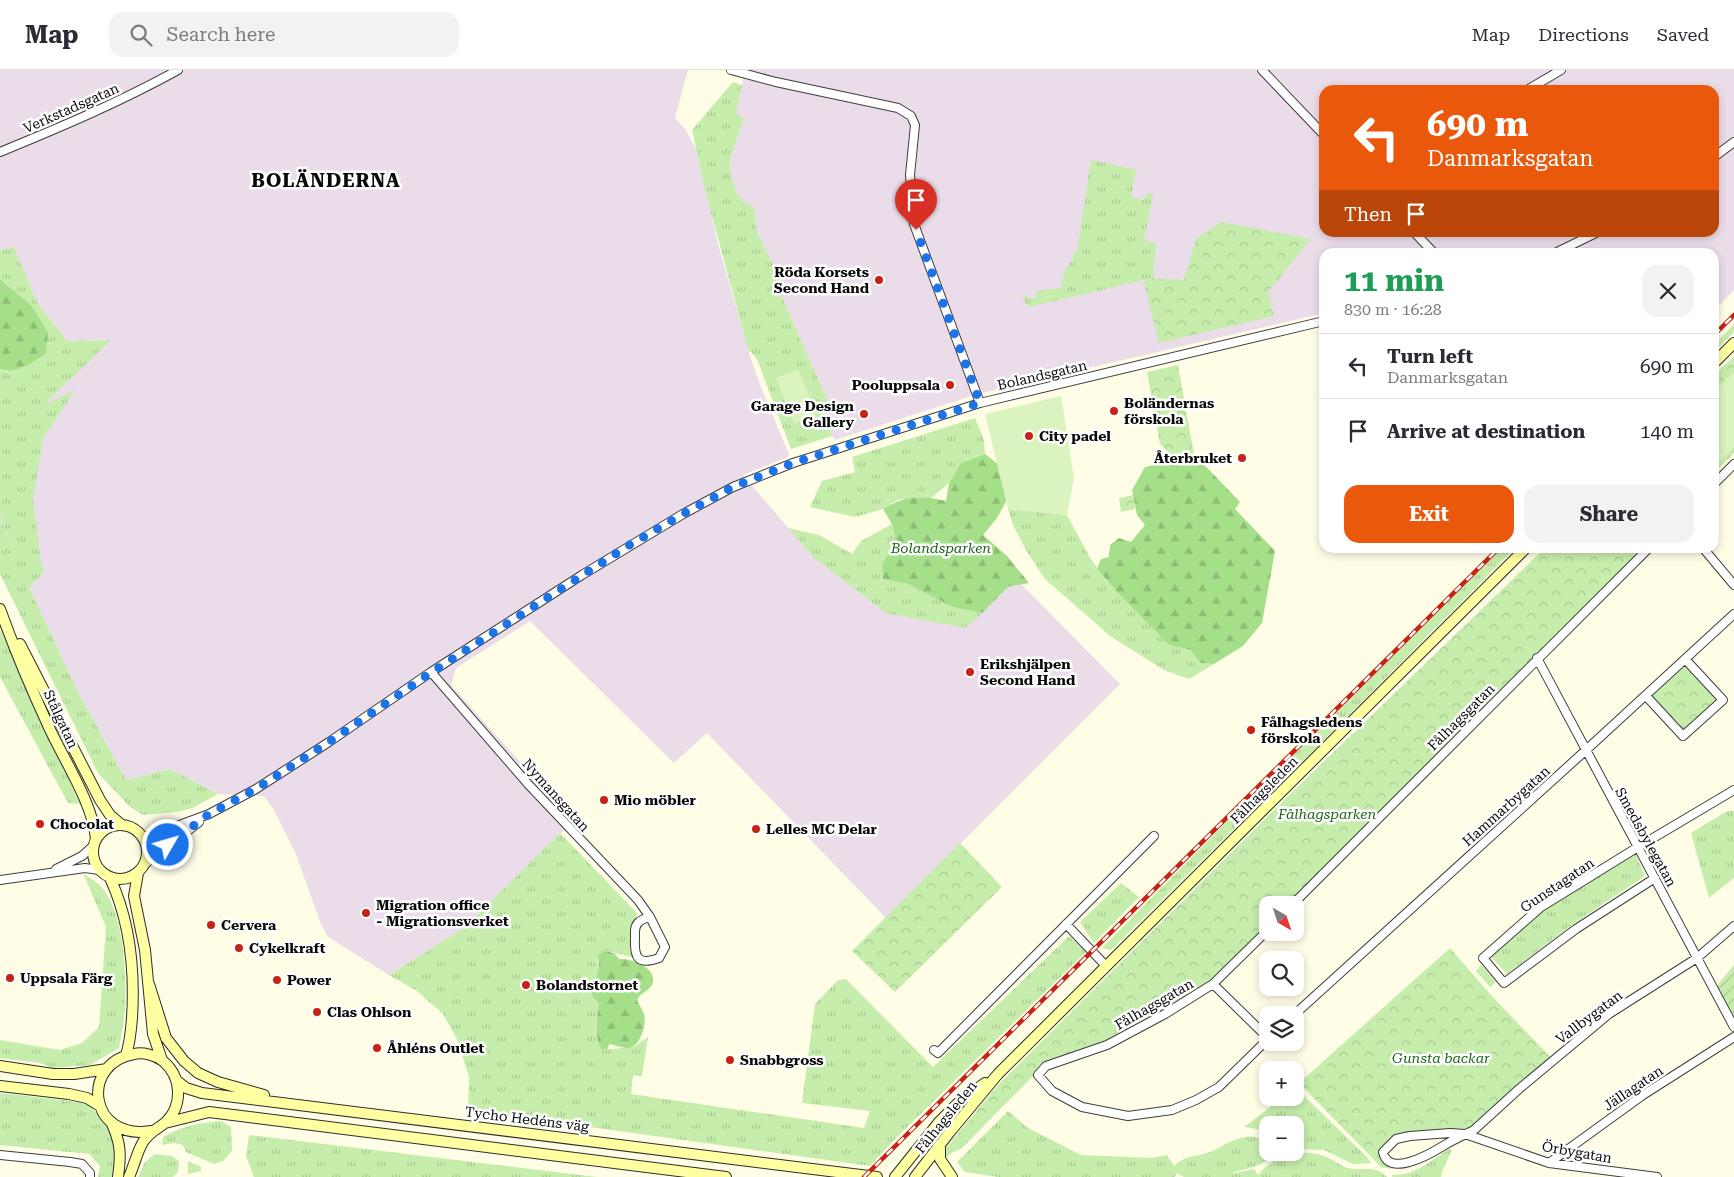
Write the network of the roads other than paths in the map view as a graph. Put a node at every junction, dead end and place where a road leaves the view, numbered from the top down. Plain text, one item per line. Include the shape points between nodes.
1 (178, 70) edge
2 (731, 70) edge
3 (1262, 70) edge
4 (1561, 70) edge
5 (1536, 85) edge
6 (1319, 130) edge
7 (1734, 142) edge
8 (0, 152) edge
9 (1719, 152) edge
10 (1419, 237) edge
11 (1588, 237) edge
12 (1429, 248) edge
13 (1565, 248) edge
14 (1319, 322) edge
15 (1734, 343) edge
16 (1719, 358) edge
17 (980, 403) junction
18 (1734, 464) edge
19 (1719, 479) edge
20 (1521, 553) edge
21 (1644, 553) edge
22 (1707, 553) edge
23 (1734, 584) edge
24 (0, 609) edge
25 (1734, 614) edge
26 (1537, 658) junction
27 (1685, 658) junction
28 (432, 672) junction
29 (1646, 696) junction
30 (1586, 751) junction
31 (1734, 790) edge
32 (209, 814) junction
33 (122, 825) junction
34 (142, 836) junction
35 (1154, 836) dead end
36 (95, 843) junction
37 (1638, 847) junction
38 (145, 864) junction
39 (99, 870) junction
40 (50, 872) junction
41 (138, 873) junction
42 (110, 878) junction
43 (1655, 878) junction
44 (0, 880) edge
45 (1301, 896) edge
46 (650, 917) junction
47 (1066, 924) junction
48 (1734, 926) edge
49 (1259, 939) edge
50 (1697, 958) junction
51 (1106, 966) junction
52 (149, 984) junction
53 (1213, 984) junction
54 (1304, 1006) edge
55 (1734, 1027) edge
56 (1259, 1030) edge
57 (1734, 1037) edge
58 (1259, 1048) edge
59 (934, 1050) dead end
60 (126, 1055) junction
61 (162, 1060) junction
62 (0, 1066) edge
63 (107, 1069) junction
64 (998, 1074) junction
65 (176, 1081) junction
66 (0, 1086) edge
67 (294, 1104) junction
68 (100, 1106) junction
69 (112, 1123) junction
70 (165, 1123) junction
71 (151, 1131) junction
72 (1465, 1134) junction
73 (940, 1144) junction
74 (0, 1155) edge
75 (1550, 1162) junction
76 (90, 1177) edge
77 (118, 1177) edge
78 (129, 1177) edge
79 (726, 1177) edge
80 (877, 1177) edge
81 (895, 1177) edge
82 (915, 1177) edge
83 (952, 1177) edge
84 (1657, 1177) edge

1 - 8 street, Verkstadsgatan via 63,127
2 - 17 street via 898,108 911,116 915,125 910,175 914,224
3 - 6 street
4 - 5 street
7 - 9 street
10 - 12 street
11 - 13 street
14 - 17 street, Bolandsgatan
15 - 16 main road
17 - 28 street, Bolandsgatan via 793,463 733,487 644,536
18 - 19 street
20 - 51 main road, Fålhagsleden
21 - 26 street, Fålhagsgatan
22 - 23 street
24 - 33 main road, Stålgatan via 100,800
24 - 36 main road, Stålgatan via 47,723 88,808 95,830
25 - 27 street, Hammarbygatan
26 - 30 street, Smedsbylegatan
26 - 45 street, Fålhagsgatan
27 - 29 street, Hammarbygatan
27 - 29 street via 1723,700 1683,736
28 - 32 street, Bolandsgatan via 256,789
28 - 46 street, Nymansgatan via 528,784 638,900
29 - 30 street, Hammarbygatan
30 - 37 street, Smedsbylegatan
30 - 54 street, Hammarbygatan
31 - 37 street, Gunstagatan
32 - 34 street, Bolandsgatan
32 - 38 street, Bolandsgatan
33 - 34 main road via 131,827
33 - 36 main road via 107,828
34 - 38 main road via 147,847
35 - 47 street
36 - 39 main road via 94,861
36 - 40 street via 82,856
37 - 43 street, Smedsbylegatan
37 - 43 street, Gunstagatan via 1541,907 1483,958 1504,983 1576,929
38 - 41 main road
39 - 40 street via 85,868
39 - 42 main road
40 - 44 street
41 - 42 main road via 125,880
41 - 52 main road via 134,896
42 - 60 main road via 129,939 133,976 130,1044
43 - 50 street, Smedsbylegatan
46 - 46 street, Nymansgatan via 665,947 659,958 650,962 640,960 634,948 636,926
47 - 51 street
47 - 59 street via 938,1053
48 - 50 street, Vallbygatan
49 - 53 street, Fålhagsgatan
50 - 55 street, Smedsbylegatan
50 - 72 street, Vallbygatan via 1609,1014 1519,1088 1474,1130
51 - 64 main road, Fålhagsleden
52 - 61 main road via 153,1034
52 - 67 main road via 166,1038 198,1073
53 - 56 street
53 - 58 street, Fålhagsgatan via 1165,1014 1107,1044 1046,1066 1038,1075 1052,1091 1082,1107 1128,1116 1172,1110 1196,1100 1218,1087
57 - 75 street, Jällagatan via 1643,1095
60 - 61 main road via 138,1053
60 - 63 main road
61 - 65 main road
62 - 63 main road via 52,1074
63 - 68 main road via 100,1080
64 - 73 main road, Fålhagsleden
64 - 81 main road, Fålhagsleden via 958,1103
65 - 67 main road, Tycho Hedéns väg via 202,1093
65 - 70 main road via 177,1104
66 - 68 main road via 69,1094 87,1098
67 - 80 main road, Tycho Hedéns väg
68 - 69 main road
69 - 71 main road via 124,1131
69 - 77 main road via 119,1139
70 - 71 main road
70 - 79 main road via 209,1112
71 - 78 main road via 142,1143
72 - 72 street, Vallbygatan via 1406,1170 1391,1169 1384,1157 1383,1152 1396,1139
72 - 75 street, Örbygatan
73 - 82 main road, Fålhagsleden
73 - 83 main road via 940,1159
74 - 76 street via 82,1164
75 - 84 street, Örbygatan

